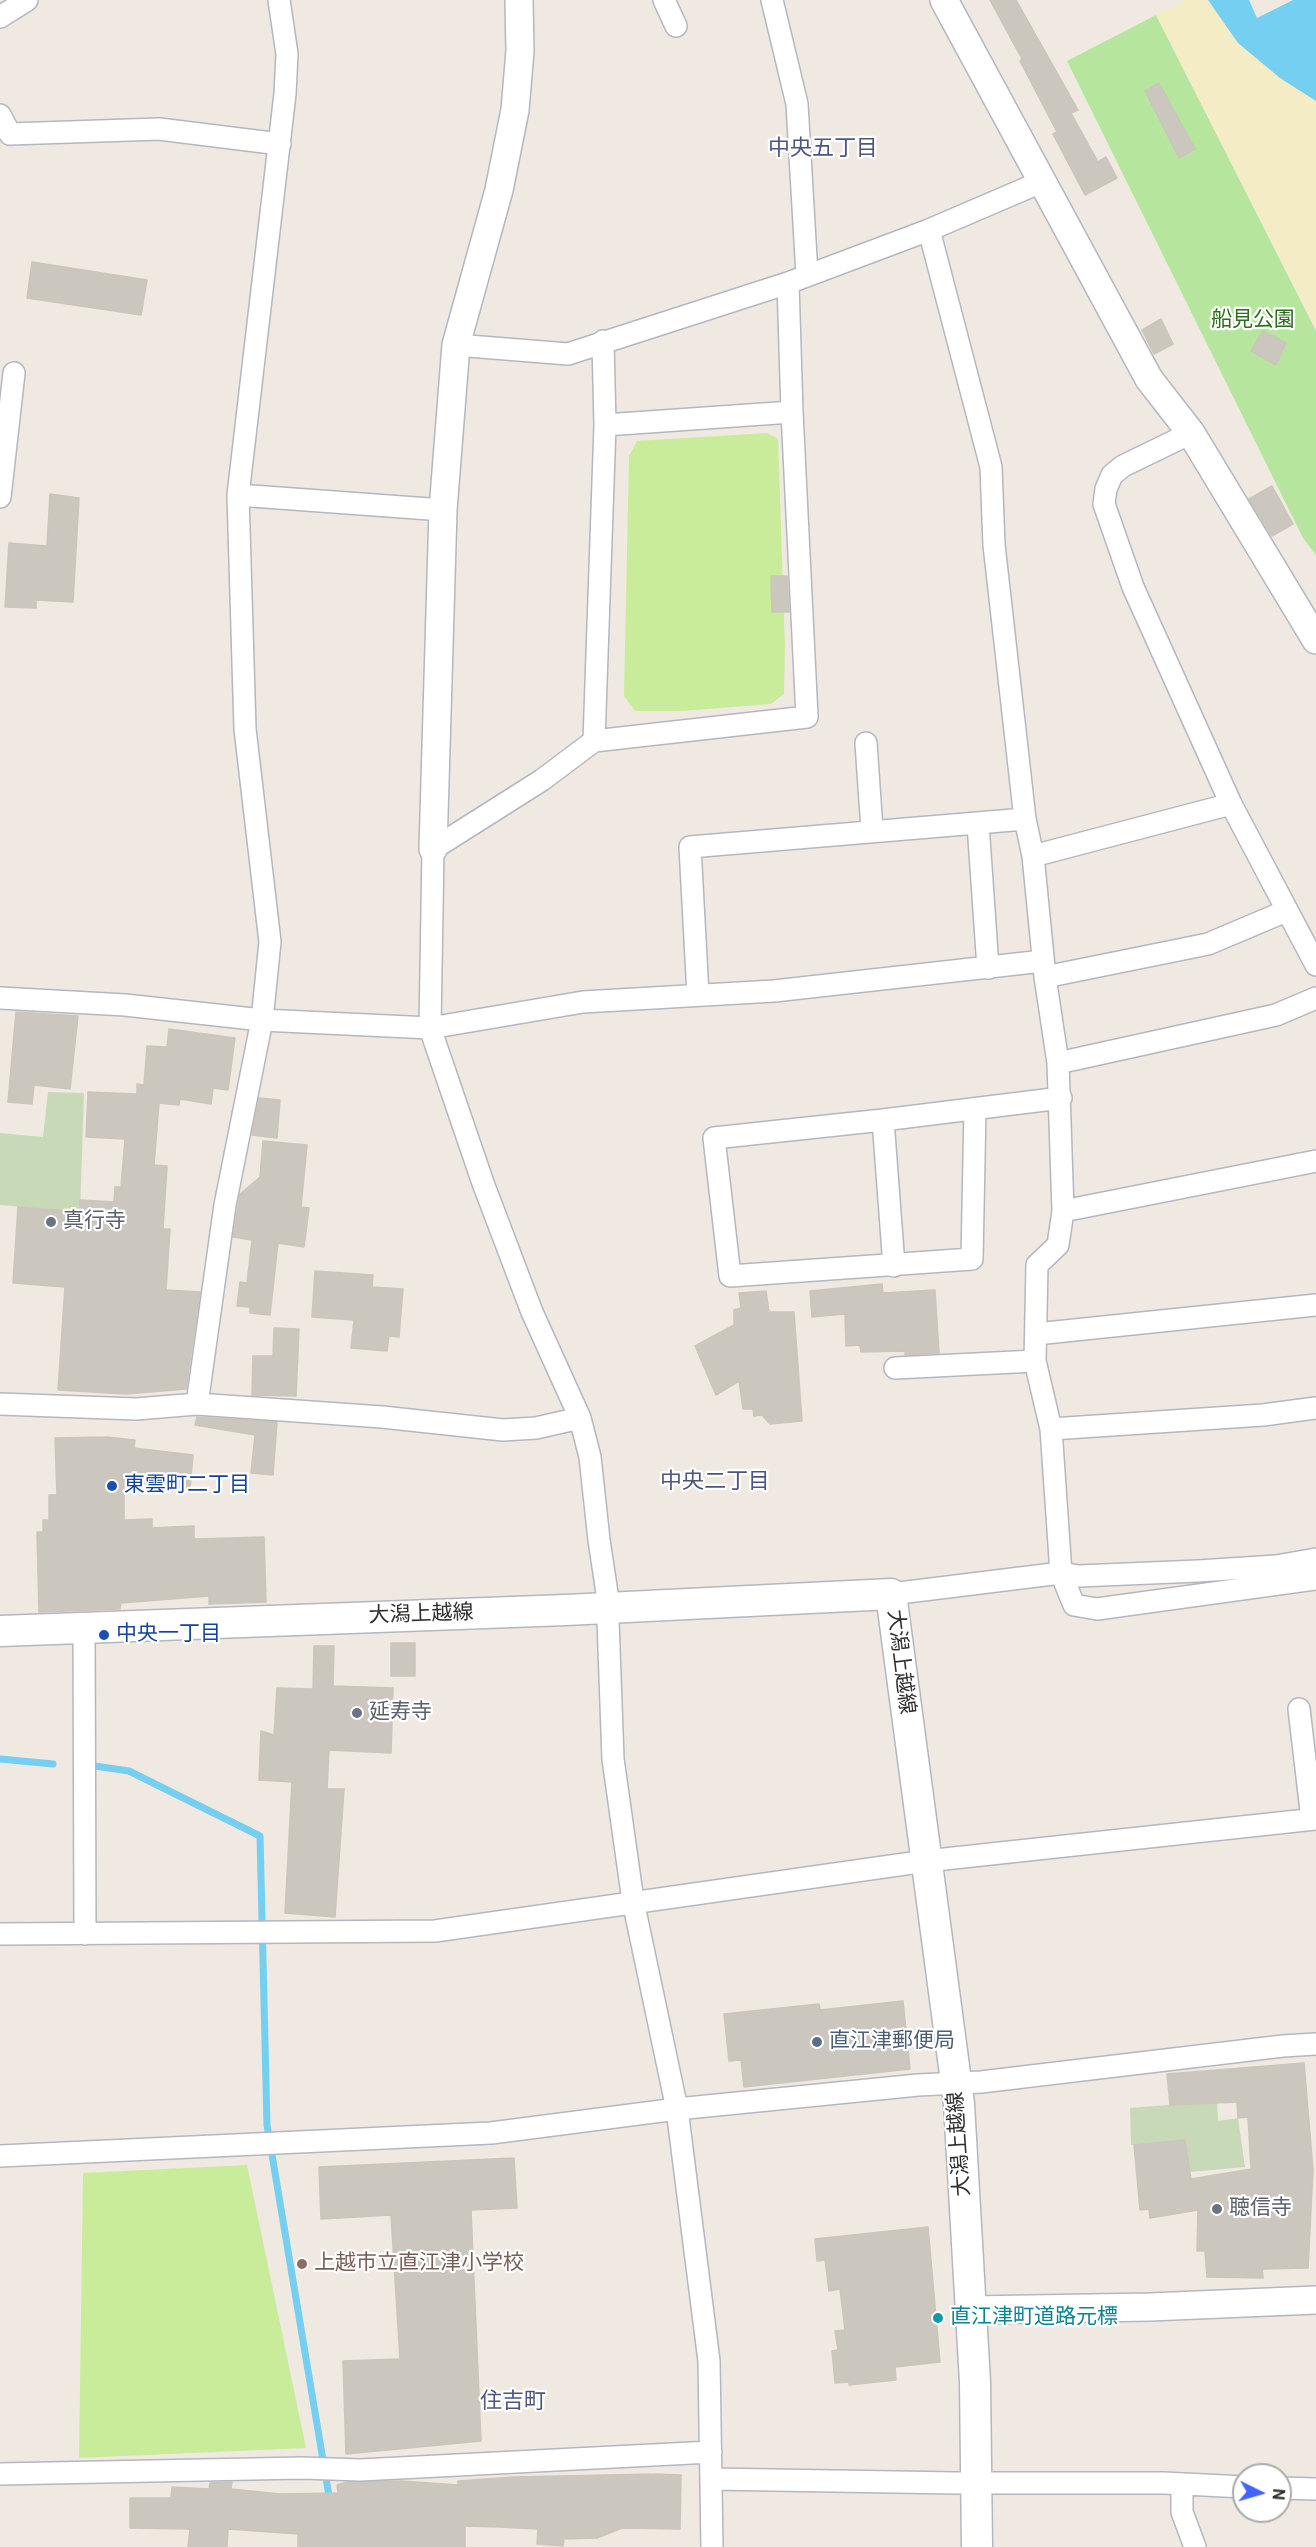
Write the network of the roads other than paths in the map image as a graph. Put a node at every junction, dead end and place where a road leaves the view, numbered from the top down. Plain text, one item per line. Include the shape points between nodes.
1 (27, 0) edge
2 (279, 0) edge
3 (519, 0) edge
4 (664, 0) edge
5 (772, 0) edge
6 (944, 0) edge
7 (0, 17) edge
8 (676, 26) dead end
9 (0, 115) edge
10 (280, 144) junction
11 (1041, 182) junction
12 (929, 230) junction
13 (807, 275) junction
14 (788, 283) junction
15 (603, 341) junction
16 (456, 345) junction
17 (14, 373) dead end
18 (792, 412) junction
19 (605, 425) junction
20 (1191, 433) junction
21 (238, 495) junction
22 (0, 497) edge
23 (443, 510) junction
24 (1316, 640) edge
25 (594, 741) junction
26 (866, 743) dead end
27 (1231, 804) junction
28 (1025, 819) junction
29 (978, 824) junction
30 (872, 830) junction
31 (433, 849) junction
32 (1033, 856) junction
33 (1286, 911) junction
34 (1316, 965) edge
35 (988, 968) junction
36 (1044, 969) junction
37 (698, 995) junction
38 (0, 998) edge
39 (1316, 998) edge
40 (262, 1020) junction
41 (430, 1028) junction
42 (1058, 1063) junction
43 (1061, 1098) junction
44 (975, 1109) junction
45 (883, 1120) junction
46 (1316, 1161) edge
47 (1063, 1211) junction
48 (894, 1266) junction
49 (1316, 1305) edge
50 (1036, 1334) junction
51 (1035, 1361) junction
52 (895, 1368) dead end
53 (0, 1404) edge
54 (198, 1404) junction
55 (1316, 1408) edge
56 (580, 1418) junction
57 (1051, 1429) junction
58 (1316, 1559) edge
59 (1061, 1573) junction
60 (1316, 1579) edge
61 (891, 1594) junction
62 (608, 1607) junction
63 (84, 1627) junction
64 (0, 1631) edge
65 (1299, 1709) dead end
66 (1314, 1819) edge
67 (926, 1861) junction
68 (633, 1901) junction
69 (0, 1934) edge
70 (85, 1934) junction
71 (1316, 2044) edge
72 (956, 2083) junction
73 (677, 2109) junction
74 (0, 2156) edge
75 (1316, 2300) edge
76 (971, 2310) junction
77 (711, 2452) junction
78 (0, 2474) edge
79 (712, 2479) junction
80 (978, 2483) junction
81 (1182, 2485) junction
82 (1232, 2487) edge
83 (1292, 2488) edge
84 (1316, 2489) edge
85 (712, 2547) edge
86 (977, 2547) edge
87 (1195, 2547) edge

1 - 7 street
2 - 10 street via 287,54
3 - 16 street via 515,110 499,190
4 - 8 street
5 - 13 street via 796,104
6 - 11 street
9 - 10 street via 10,134 159,129
10 - 21 street
11 - 12 street
11 - 20 street via 1149,379
12 - 13 street
12 - 28 street via 991,467 994,545
13 - 14 street
14 - 15 street
14 - 18 street
15 - 16 street via 568,354
15 - 19 street
16 - 23 street
17 - 22 street
18 - 19 street
18 - 25 street via 807,717
19 - 25 street
20 - 24 street
20 - 27 street via 1123,466 1112,475 1104,504 1133,587
21 - 23 street
21 - 40 street via 246,729 270,942
23 - 31 street
25 - 31 street via 542,780
26 - 30 street
27 - 32 street
27 - 33 street
28 - 29 street
28 - 32 street
29 - 30 street
29 - 35 street
30 - 37 street via 690,847
31 - 41 street
32 - 36 street
33 - 34 street
33 - 36 street via 1208,944
35 - 36 street
35 - 37 street via 774,991
36 - 42 street
37 - 41 street via 583,1002
38 - 40 street via 125,1005
39 - 42 street via 1276,1015
40 - 41 street
40 - 54 street via 225,1205
41 - 56 street via 532,1312
42 - 43 street
43 - 44 street
43 - 47 street
44 - 45 street
44 - 48 street via 972,1259
45 - 48 street
45 - 48 street via 714,1138 730,1276
46 - 47 street
47 - 50 street via 1058,1245 1037,1265
49 - 50 street
50 - 51 street
51 - 52 street
51 - 57 street
53 - 54 street via 136,1409
54 - 56 street via 503,1430 536,1428
55 - 57 street
56 - 62 street via 590,1457
57 - 59 street
58 - 59 street via 1198,1571 1079,1576
59 - 60 street via 1074,1605 1097,1609
59 - 61 street
61 - 62 main road, 大潟上越線
61 - 67 main road, 大潟上越線
62 - 63 main road, 大潟上越線
62 - 68 street via 613,1759
63 - 64 main road, 大潟上越線
63 - 70 street
65 - 66 street
66 - 67 street
67 - 68 street
67 - 72 main road, 大潟上越線
68 - 70 street via 435,1931
68 - 73 street
69 - 70 street
71 - 72 street
72 - 73 street
72 - 76 main road, 大潟上越線
73 - 74 street via 491,2133
73 - 77 street via 709,2361
75 - 76 street
76 - 80 main road, 大潟上越線
77 - 78 street via 360,2470
77 - 79 street
79 - 80 street
79 - 85 street
80 - 81 street
80 - 86 main road, 大潟上越線
81 - 82 street
81 - 87 street via 1182,2512
83 - 84 street

